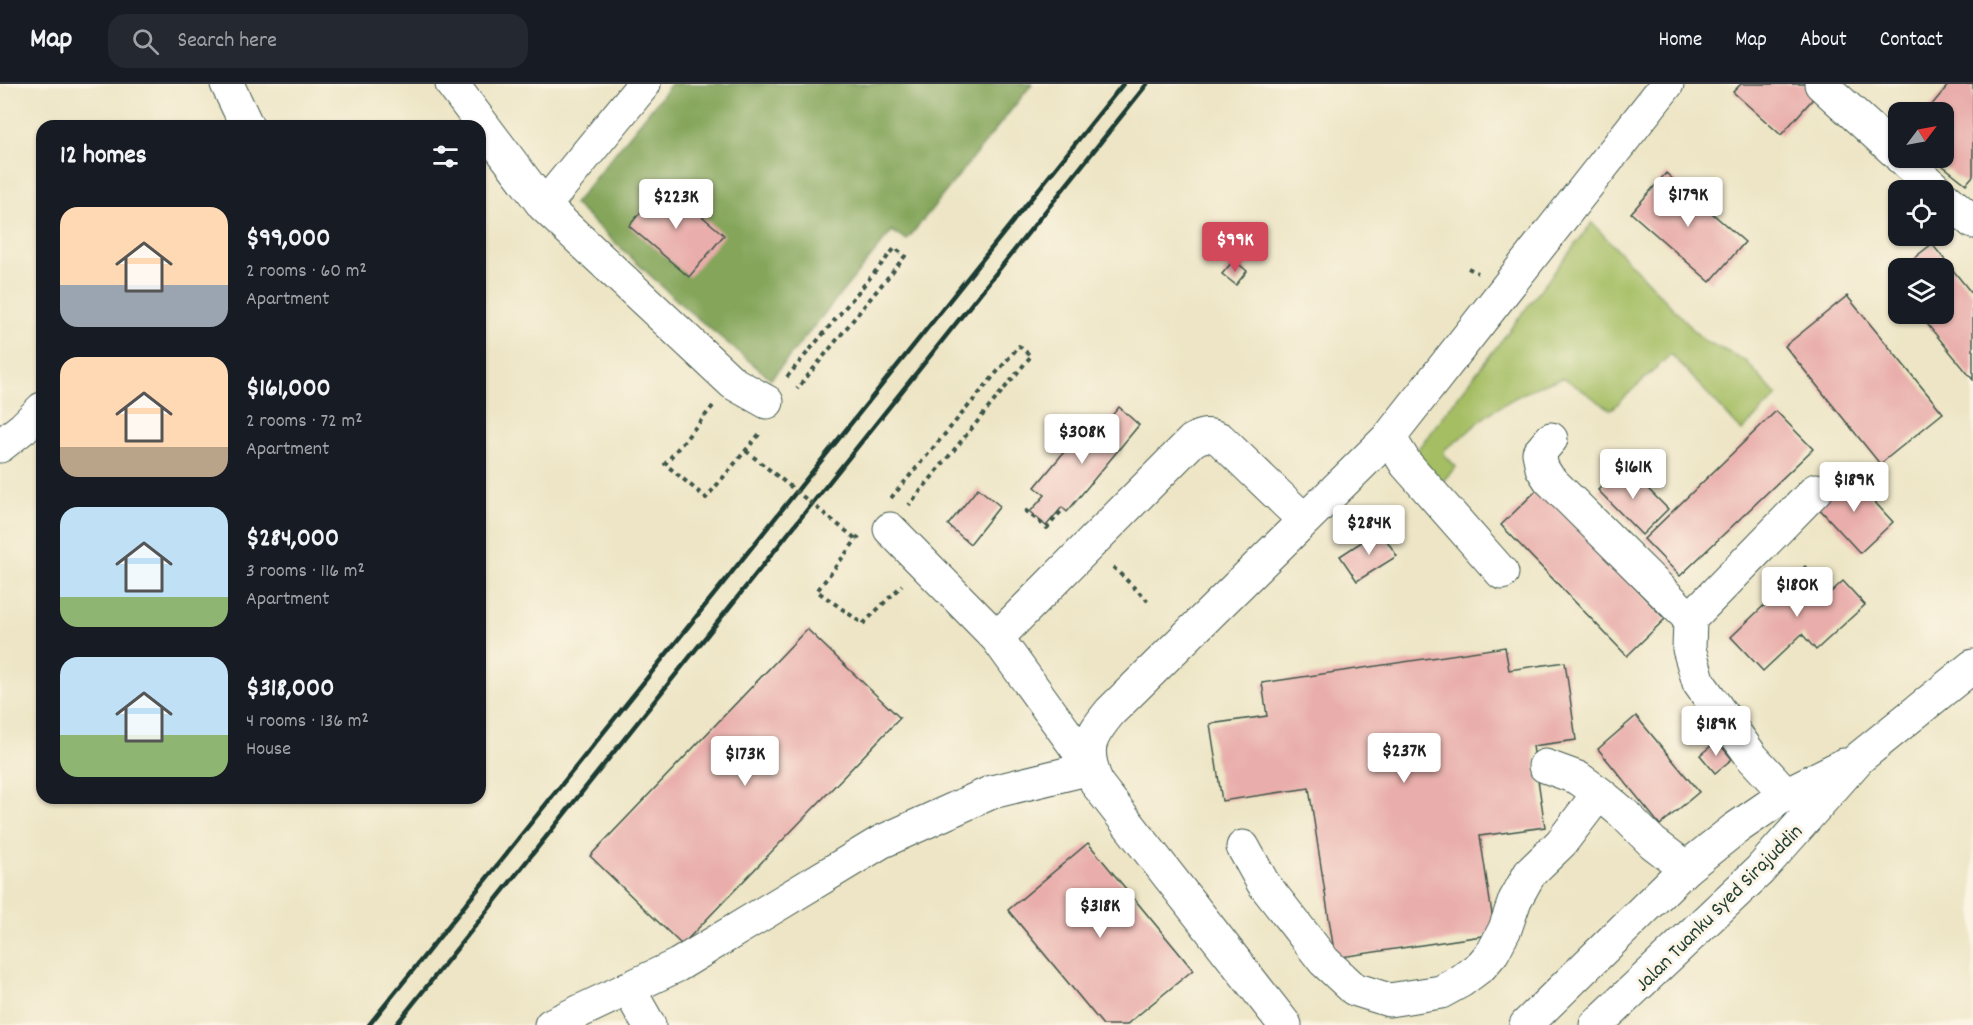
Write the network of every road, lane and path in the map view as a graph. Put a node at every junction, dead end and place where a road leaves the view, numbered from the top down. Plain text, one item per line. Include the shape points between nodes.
1 (227, 84) edge
2 (452, 84) edge
3 (644, 84) edge
4 (1667, 84) edge
5 (1821, 84) edge
6 (244, 120) edge
7 (479, 120) edge
8 (486, 129) edge
9 (1888, 145) edge
10 (1913, 168) edge
11 (1926, 180) edge
12 (544, 206) junction
13 (1954, 206) edge
14 (1973, 222) edge
15 (732, 383) junction
16 (775, 407) junction
17 (36, 415) edge
18 (1389, 437) junction
19 (1551, 439) dead end
20 (0, 446) edge
21 (746, 451) junction
22 (1815, 490) dead end
23 (1063, 508) dead end
24 (1025, 510) dead end
25 (881, 520) junction
26 (1304, 520) junction
27 (856, 539) junction
28 (924, 562) junction
29 (1113, 566) dead end
30 (1502, 573) dead end
31 (1148, 601) dead end
32 (1690, 619) junction
33 (997, 638) junction
34 (1973, 666) edge
35 (1859, 758) junction
36 (1545, 766) dead end
37 (1091, 768) junction
38 (1599, 793) junction
39 (1786, 794) junction
40 (1243, 847) dead end
41 (1686, 868) junction
42 (628, 988) junction
43 (551, 1025) edge
44 (648, 1025) edge
45 (1285, 1025) edge
46 (1526, 1025) edge
47 (1596, 1025) edge

1 - 6 main road
2 - 7 main road
3 - 12 main road
4 - 18 main road
5 - 9 main road
8 - 12 main road
10 - 11 main road
12 - 15 main road
13 - 14 main road
15 - 16 main road
15 - 21 path via 665,464 706,498
16 - 16 path via 905,256 895,248
16 - 21 path
17 - 20 main road
18 - 26 main road
18 - 30 main road via 1406,464
19 - 32 main road via 1539,453 1549,479
21 - 27 path, bridge
22 - 32 main road
23 - 24 path via 1047,528
25 - 25 path via 1019,346 1031,356
25 - 27 path
25 - 28 main road
26 - 33 main road via 1220,439 1201,435
26 - 37 main road via 1110,712 1094,732 1089,748
27 - 28 path via 817,591 863,624
28 - 33 main road
29 - 31 path
32 - 39 main road via 1689,649 1699,683 1752,757
33 - 37 main road
34 - 35 main road, Jalan Tuanku Syed Sirajuddin
35 - 39 main road, Jalan Tuanku Syed Sirajuddin
35 - 47 main road, Jalan Tuanku Syed Sirajuddin via 1761,870
36 - 38 main road via 1578,778
37 - 42 main road via 992,792 881,842 678,965
37 - 45 main road via 1106,798
38 - 40 main road via 1560,843 1530,873 1505,930 1481,966 1441,992 1389,1000 1354,989 1324,961 1263,883
38 - 41 main road
39 - 41 main road, Jalan Tuanku Syed Sirajuddin
41 - 46 main road, Jalan Tuanku Syed Sirajuddin
42 - 43 main road
42 - 44 main road

